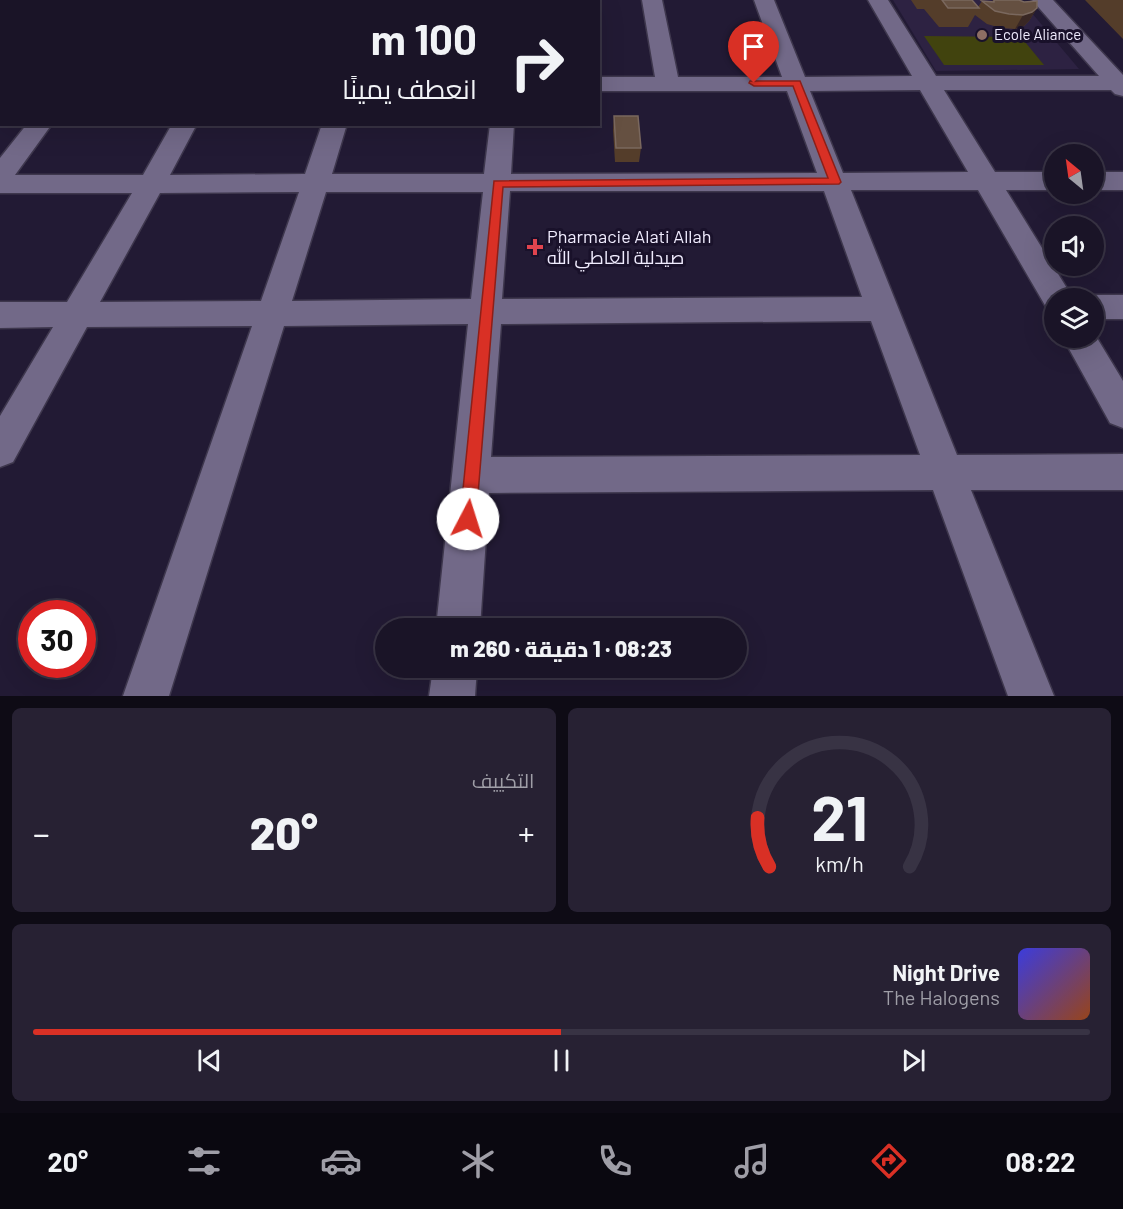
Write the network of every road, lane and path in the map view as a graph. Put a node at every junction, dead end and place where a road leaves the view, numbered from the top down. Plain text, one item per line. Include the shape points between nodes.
1 (652, 0) edge
2 (764, 0) edge
3 (878, 0) edge
4 (1042, 0) edge
5 (668, 83) junction
6 (796, 83) junction
7 (600, 84) edge
8 (928, 84) junction
9 (1120, 86) edge
10 (38, 126) edge
11 (184, 126) edge
12 (334, 126) edge
13 (502, 126) edge
14 (0, 176) edge
15 (987, 181) junction
16 (1044, 181) edge
17 (1104, 181) edge
18 (1123, 181) edge
19 (835, 182) junction
20 (0, 184) edge
21 (315, 184) junction
22 (498, 184) junction
23 (151, 185) junction
24 (1050, 288) edge
25 (1104, 307) edge
26 (1123, 307) edge
27 (883, 309) junction
28 (271, 312) junction
29 (487, 312) junction
30 (0, 315) edge
31 (76, 315) junction
32 (1085, 348) edge
33 (1123, 412) edge
34 (0, 450) edge
35 (1123, 472) edge
36 (946, 473) junction
37 (472, 475) junction
38 (459, 618) edge
39 (453, 678) edge
40 (146, 696) edge
41 (452, 696) edge
42 (1031, 696) edge

1 - 5 street
2 - 6 street
3 - 8 street
4 - 9 street
5 - 6 street
5 - 7 street
6 - 8 street
6 - 19 street
8 - 9 street
8 - 15 street
10 - 14 street
11 - 23 street
12 - 21 street
13 - 22 street
15 - 16 street
15 - 19 street
15 - 24 street
17 - 18 street
19 - 22 street
19 - 27 street
20 - 23 street
21 - 22 street
21 - 23 street
21 - 28 street
22 - 29 street
23 - 31 street
25 - 26 street
27 - 29 street
27 - 36 street
28 - 29 street
28 - 31 street
28 - 40 street
29 - 37 street
30 - 31 street
31 - 34 street
32 - 33 street
35 - 36 street
36 - 37 street
36 - 42 street
37 - 38 street
39 - 41 street

